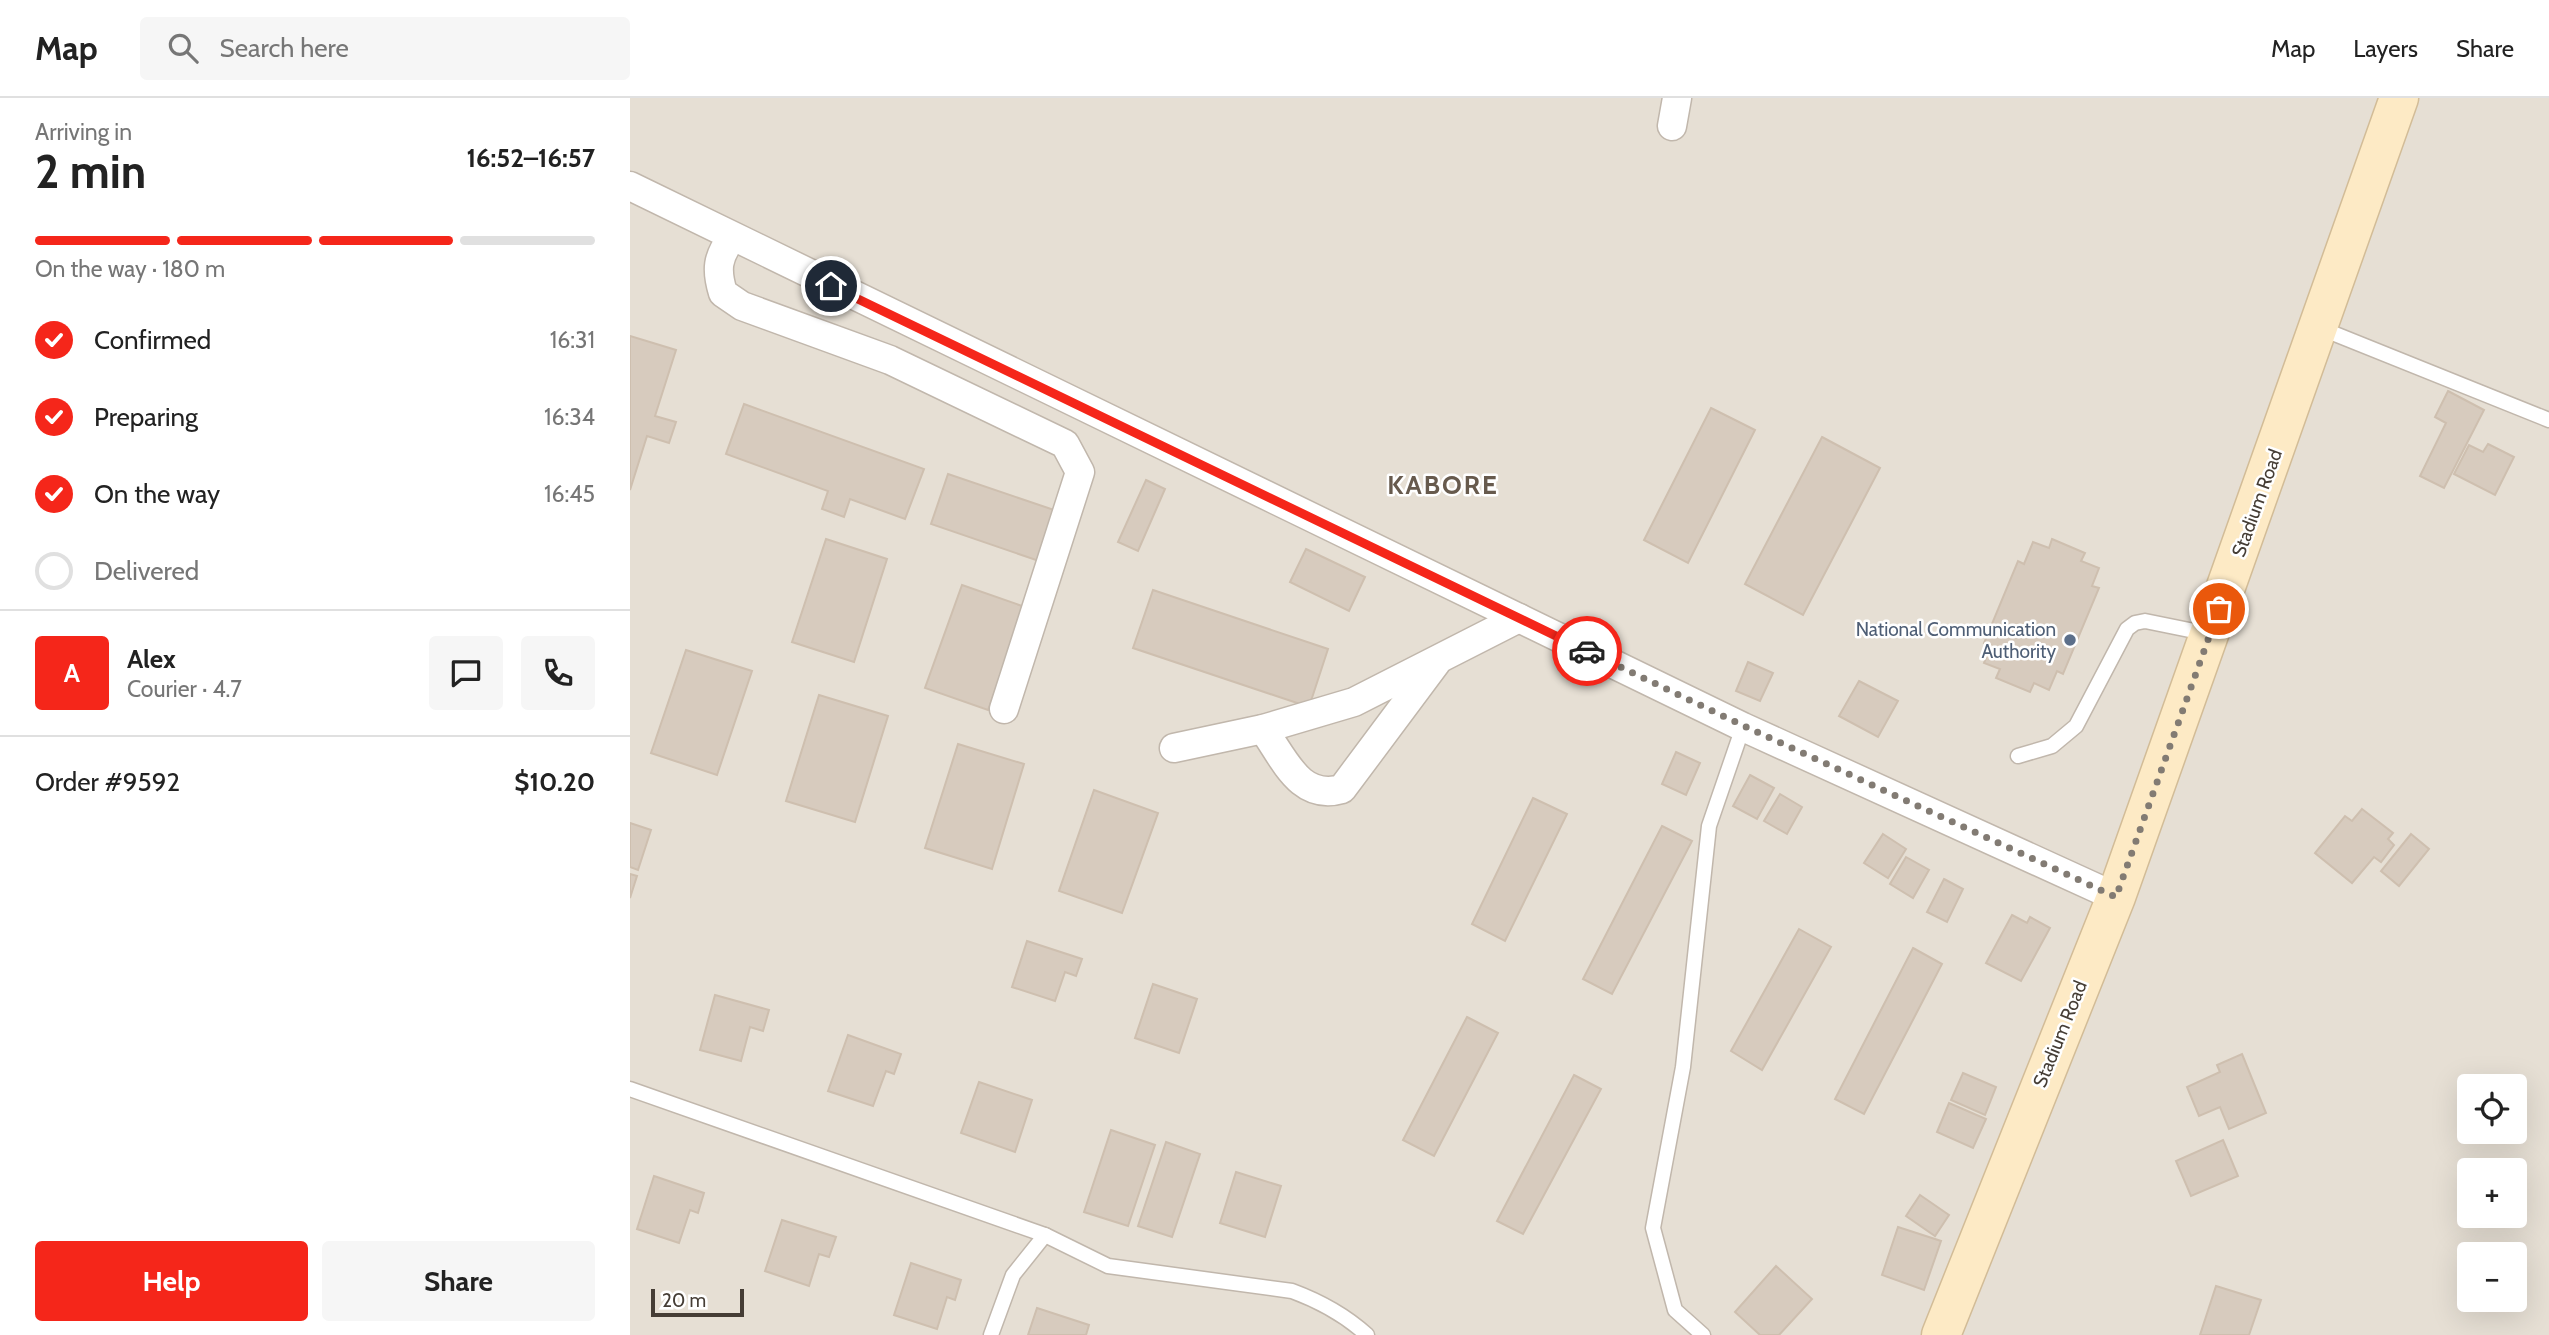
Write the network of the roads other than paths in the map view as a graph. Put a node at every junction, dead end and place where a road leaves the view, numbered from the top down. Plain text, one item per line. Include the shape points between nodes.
1 (1677, 98) edge
2 (2399, 98) edge
3 (1672, 125) dead end
4 (630, 187) edge
5 (732, 238) junction
6 (2320, 328) junction
7 (2549, 421) edge
8 (1520, 618) junction
9 (2210, 634) junction
10 (1439, 658) junction
11 (1004, 709) dead end
12 (1744, 726) junction
13 (1263, 729) junction
14 (1174, 748) dead end
15 (2018, 756) dead end
16 (2116, 897) junction
17 (630, 1089) edge
18 (1045, 1235) junction
19 (991, 1335) edge
20 (1367, 1335) edge
21 (1703, 1335) edge
22 (1941, 1335) edge

1 - 3 street
2 - 6 main road, Stadium Road
4 - 5 street
5 - 8 street
5 - 11 street via 720,253 717,274 723,293 742,306 890,360 1065,444 1080,472
6 - 7 lane
6 - 9 main road, Stadium Road
8 - 10 street
8 - 12 street
9 - 15 lane via 2135,623 2127,629 2076,726 2052,746
9 - 16 main road, Stadium Road
10 - 13 street via 1354,702
10 - 13 street via 1342,789 1325,794 1304,785
12 - 16 street
12 - 21 lane via 1709,827 1683,1067 1653,1228 1675,1310
13 - 14 street
16 - 22 main road, Stadium Road
17 - 18 lane
18 - 19 lane via 1013,1275
18 - 20 lane via 1108,1266 1292,1291 1315,1300

